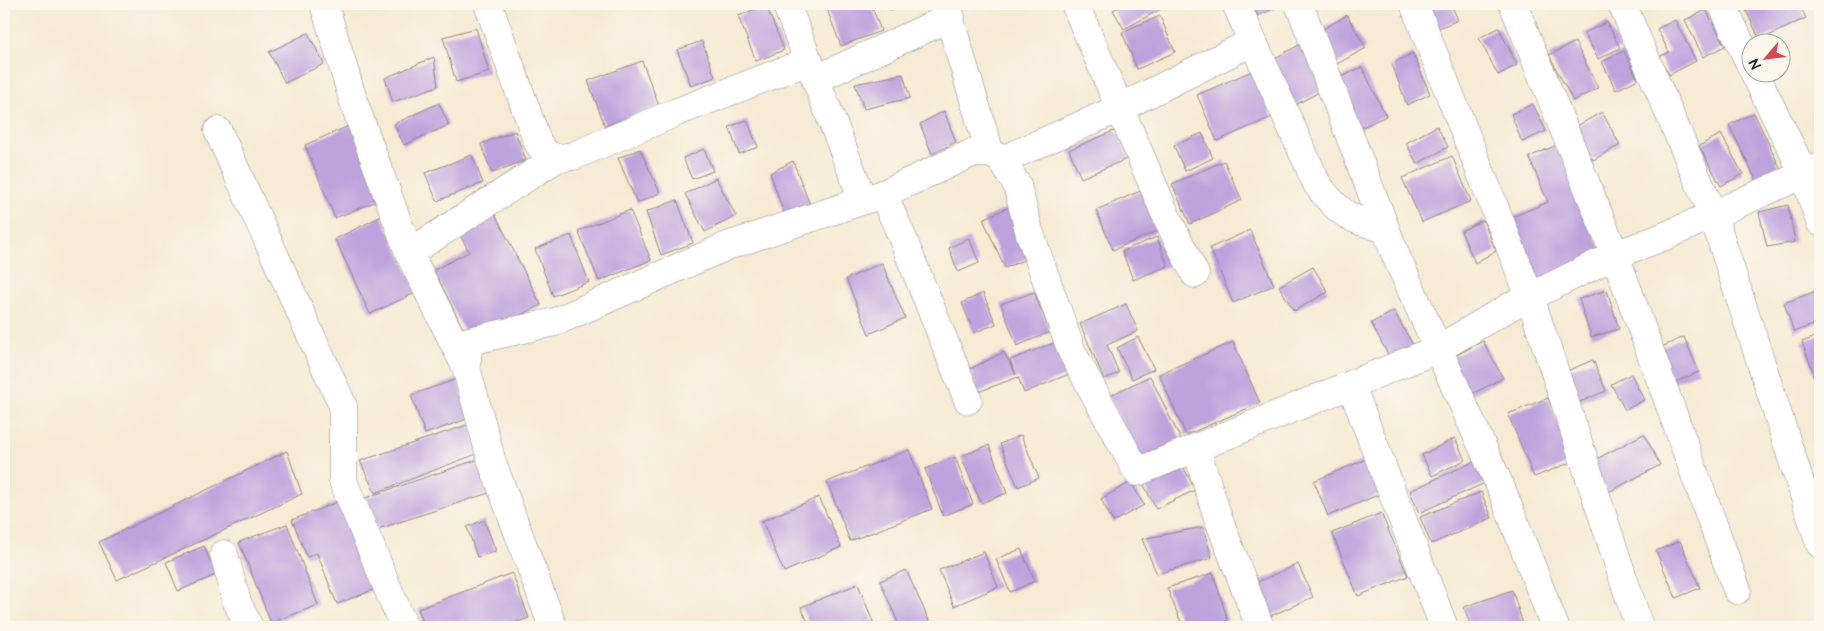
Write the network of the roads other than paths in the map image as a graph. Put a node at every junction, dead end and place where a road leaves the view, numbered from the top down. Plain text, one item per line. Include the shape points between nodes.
1 (324, 4) edge
2 (488, 4) edge
3 (786, 4) edge
4 (1075, 4) edge
5 (1236, 4) edge
6 (1300, 4) edge
7 (1414, 4) edge
8 (1513, 4) edge
9 (1622, 4) edge
10 (1722, 4) edge
11 (948, 10) edge
12 (1252, 42) junction
13 (1742, 47) edge
14 (812, 70) junction
15 (1760, 82) edge
16 (1120, 108) junction
17 (218, 131) dead end
18 (996, 156) junction
19 (557, 158) junction
20 (1812, 171) edge
21 (873, 197) junction
22 (1713, 216) junction
23 (1820, 222) edge
24 (1386, 229) junction
25 (409, 253) junction
26 (1615, 255) junction
27 (1195, 274) dead end
28 (1530, 297) junction
29 (1438, 349) junction
30 (466, 367) junction
31 (1351, 385) junction
32 (968, 400) dead end
33 (1196, 448) junction
34 (1820, 544) edge
35 (224, 554) dead end
36 (1738, 590) dead end
37 (1639, 626) dead end
38 (250, 627) edge
39 (404, 627) edge
40 (553, 627) edge
41 (1260, 627) edge
42 (1444, 627) edge
43 (1555, 627) edge

1 - 25 street via 355,106
2 - 19 street via 538,143 546,154
3 - 14 street
4 - 16 street
5 - 12 street
6 - 24 street
7 - 28 street
8 - 26 street
9 - 22 street
10 - 13 street
11 - 14 street
11 - 18 street
12 - 16 street
12 - 24 street via 1317,184 1335,207 1351,219
14 - 19 street via 677,112 573,156
14 - 21 street
15 - 20 street
16 - 18 street
16 - 27 street
17 - 39 street via 343,406 343,481
18 - 21 street via 972,153
18 - 33 street via 1017,185 1029,231 1072,352 1137,472
19 - 25 street
20 - 22 street
20 - 23 street
21 - 30 street via 727,246 555,322 469,341
21 - 32 street via 900,232
22 - 26 street
22 - 34 street
24 - 29 street
25 - 30 street
26 - 28 street
26 - 36 street
28 - 29 street
28 - 37 street
29 - 31 street
29 - 43 street via 1501,488
30 - 40 street via 492,462
31 - 33 street
31 - 42 street
33 - 41 street via 1217,515
35 - 38 street via 237,602

